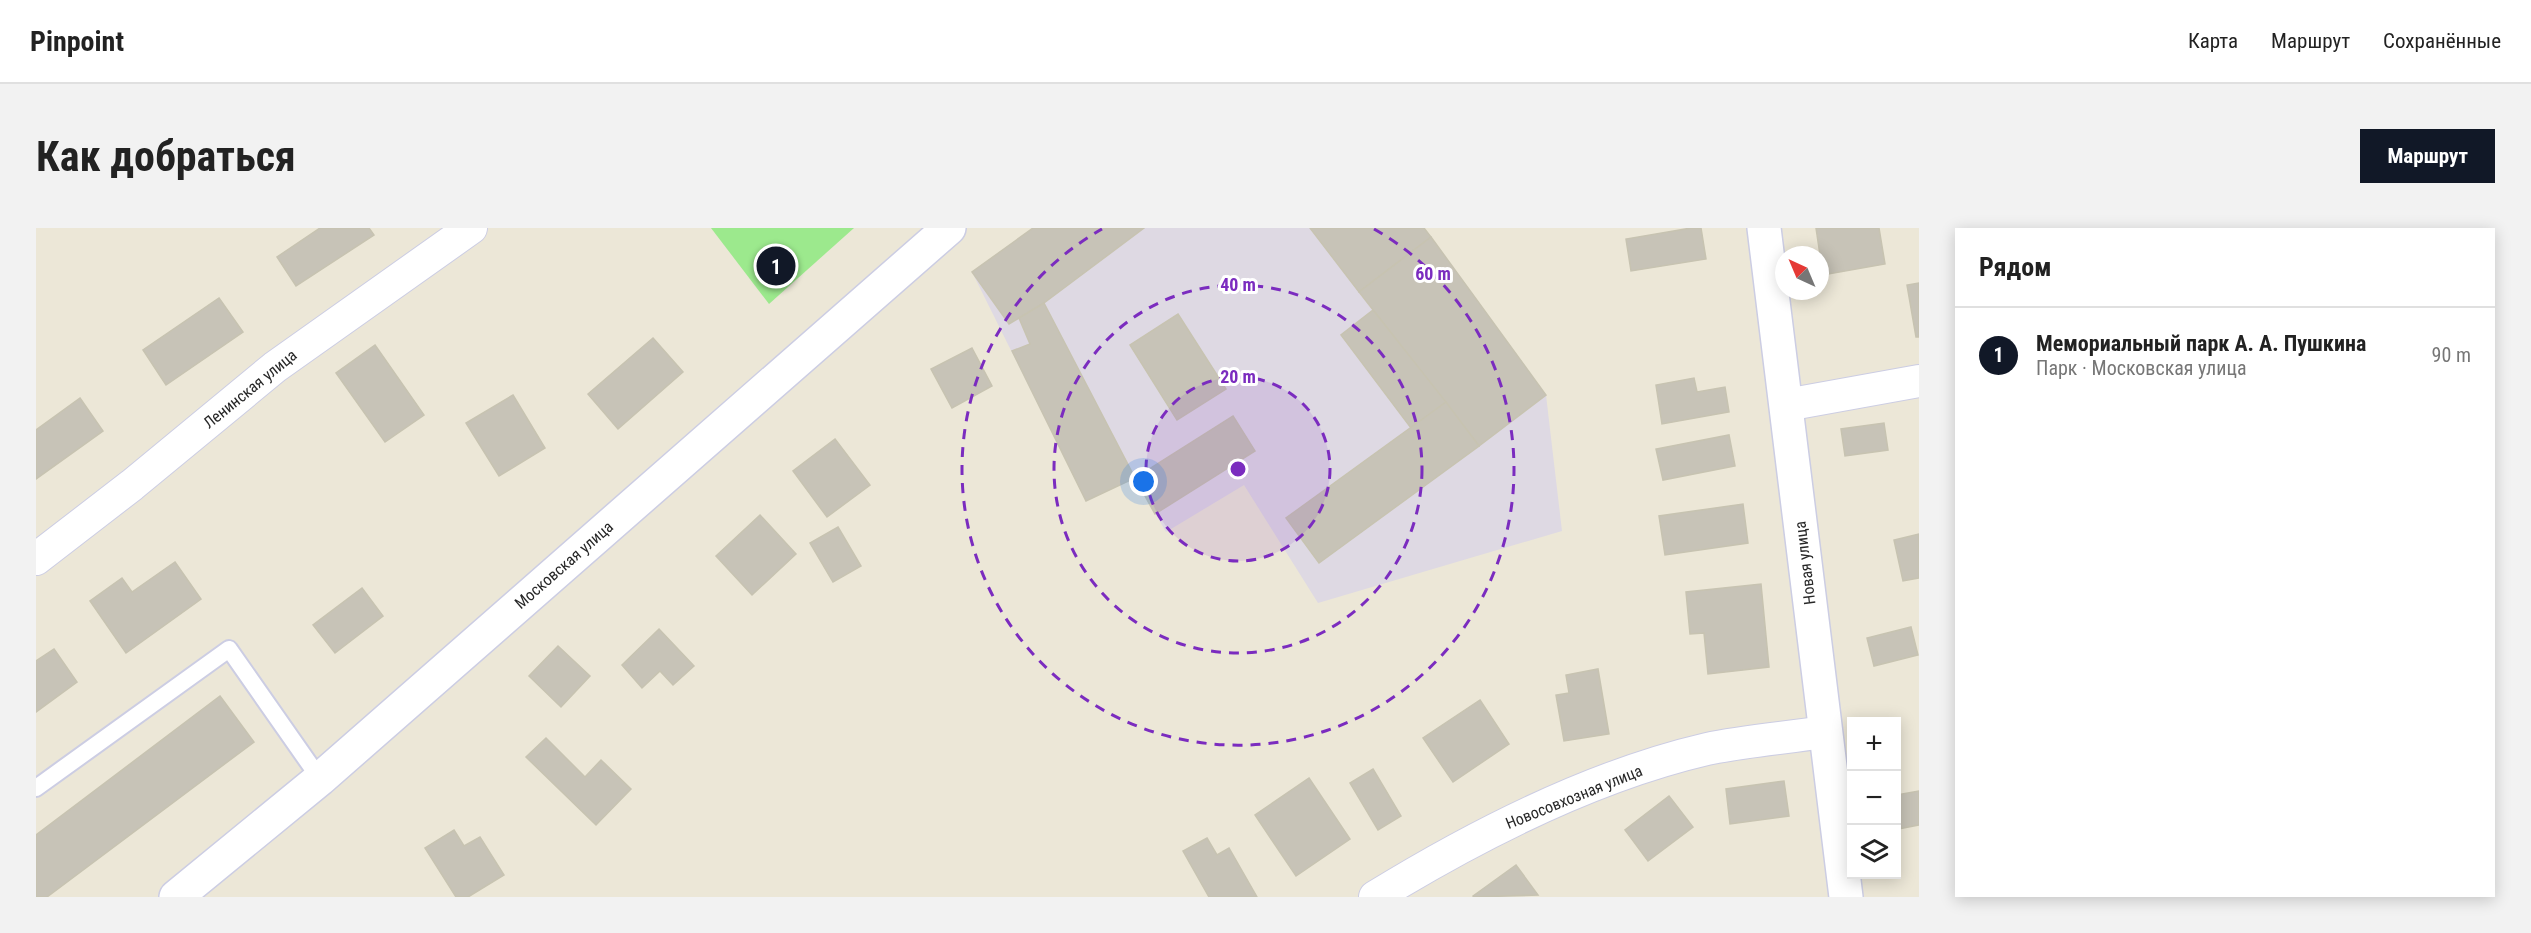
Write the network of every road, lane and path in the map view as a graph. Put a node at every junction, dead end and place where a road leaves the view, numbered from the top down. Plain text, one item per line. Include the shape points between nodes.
1 (471, 228) edge
2 (949, 228) edge
3 (1764, 228) edge
4 (1919, 381) edge
5 (1786, 405) junction
6 (36, 559) edge
7 (1824, 732) junction
8 (320, 779) junction
9 (36, 788) edge
10 (176, 897) edge
11 (1376, 897) edge
12 (1846, 897) edge

1 - 6 street, Ленинская улица via 275,367
2 - 8 street, Московская улица
3 - 5 street, Новая улица
4 - 5 street
5 - 7 street, Новая улица
7 - 11 street, Новосовхозная улица via 1707,750 1614,778 1495,828
7 - 12 street, Новая улица
8 - 9 lane via 229,649
8 - 10 street, Московская улица

